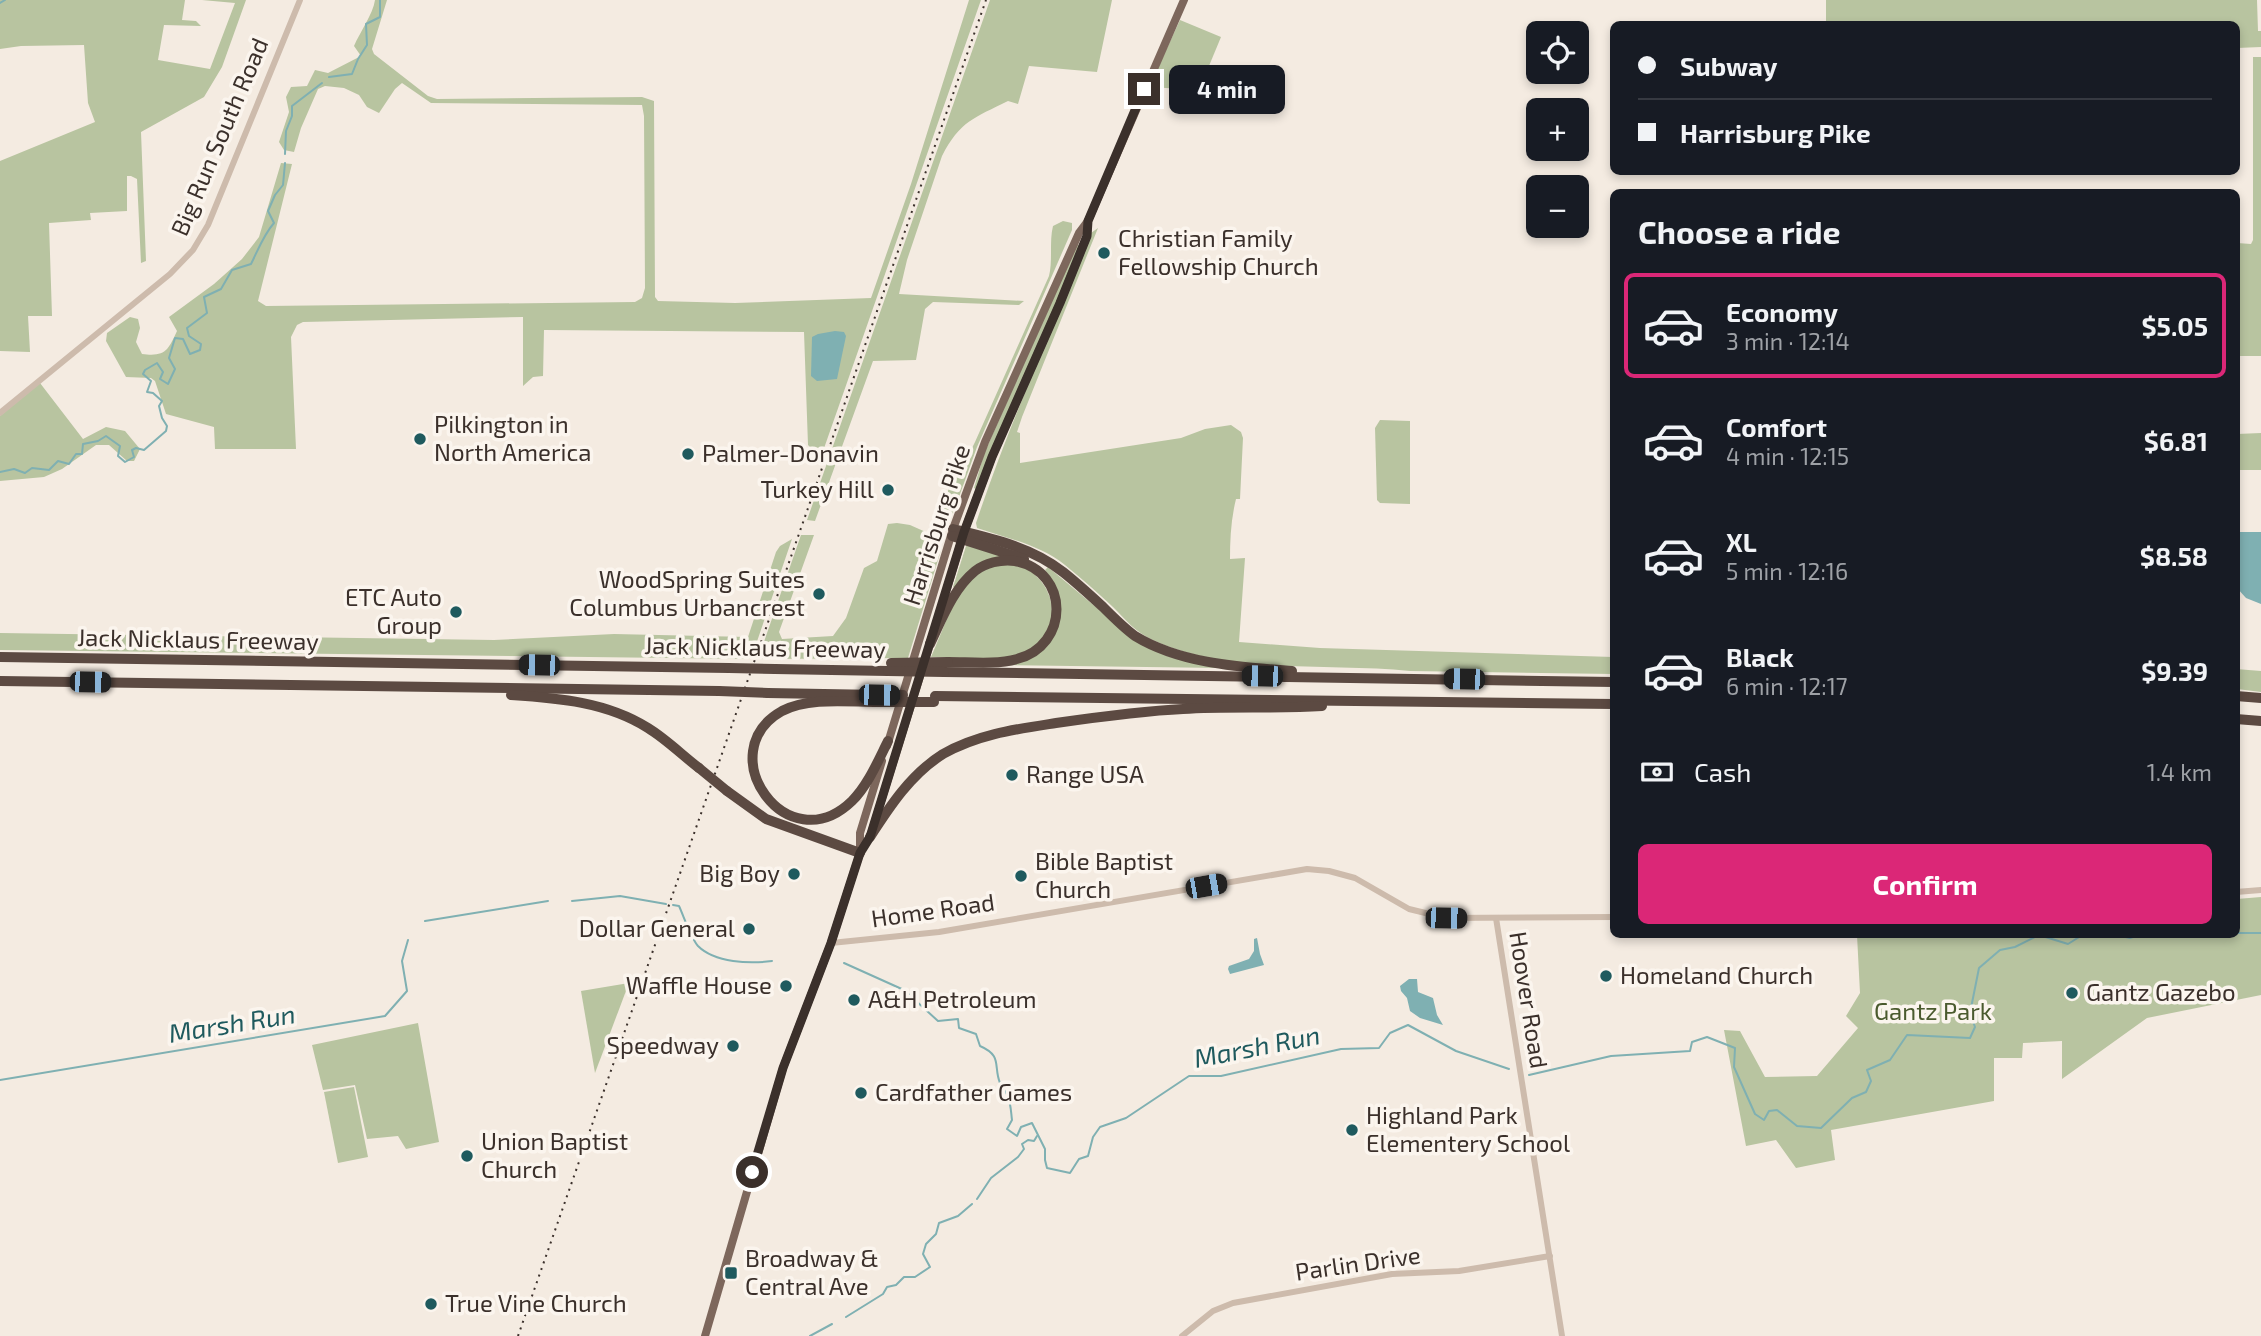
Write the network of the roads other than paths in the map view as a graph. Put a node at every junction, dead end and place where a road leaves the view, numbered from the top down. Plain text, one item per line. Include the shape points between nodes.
1 (300, 0) edge
2 (1184, 0) edge
3 (1088, 221) junction
4 (0, 413) edge
5 (952, 532) junction
6 (963, 535) junction
7 (1039, 570) junction
8 (930, 644) junction
9 (0, 657) edge
10 (946, 667) junction
11 (1415, 678) junction
12 (0, 681) edge
13 (1610, 682) edge
14 (427, 688) junction
15 (2240, 696) edge
16 (878, 698) junction
17 (2261, 698) edge
18 (1392, 701) junction
19 (1610, 704) edge
20 (2240, 719) edge
21 (2261, 721) edge
22 (888, 741) junction
23 (870, 837) junction
24 (860, 853) junction
25 (2261, 890) edge
26 (2240, 892) edge
27 (1610, 917) edge
28 (1496, 918) junction
29 (831, 943) junction
30 (1550, 1256) junction
31 (705, 1336) edge
32 (1182, 1336) edge
33 (1562, 1336) edge

1 - 4 street, Big Run South Road via 208,225 193,250
2 - 3 main road, Harrisburg Pike
3 - 5 main road, Harrisburg Pike via 985,442
3 - 6 main road, Harrisburg Pike via 1087,236
5 - 6 highway
5 - 22 main road, Harrisburg Pike
6 - 7 highway via 1019,556
6 - 8 main road, Harrisburg Pike
6 - 11 highway via 1020,548 1044,559 1134,635 1168,651 1265,669
7 - 8 highway via 1005,560 976,570 958,590
7 - 10 highway via 1050,583 1056,604 1054,626 1043,644 1017,659
8 - 23 main road, Harrisburg Pike
9 - 10 highway, Jack Nicklaus Freeway, bridge via 775,669
10 - 11 highway, Jack Nicklaus Freeway
11 - 13 highway, Jack Nicklaus Freeway
12 - 14 highway, Jack Nicklaus Freeway
14 - 16 highway, Jack Nicklaus Freeway, bridge via 768,692
14 - 24 highway, bridge via 556,699 627,716 773,822
15 - 17 highway
16 - 18 highway, Jack Nicklaus Freeway, bridge
16 - 22 highway via 783,711 759,735 753,758 757,782 782,811 811,819 827,816 853,800
18 - 19 highway, Jack Nicklaus Freeway
18 - 23 highway via 1290,708 1185,708 1007,730 973,740 917,774
20 - 21 highway
22 - 24 main road, Harrisburg Pike via 860,833
23 - 24 main road, Harrisburg Pike
24 - 29 main road
25 - 26 street
27 - 28 street, Home Road
28 - 29 street, Home Road via 1424,914 1355,878 1307,869 939,932
28 - 30 street, Hoover Road
29 - 31 main road via 783,1068
30 - 32 street, Parlin Drive via 1459,1271 1392,1274 1233,1303 1213,1311
30 - 33 street, Hoover Road

